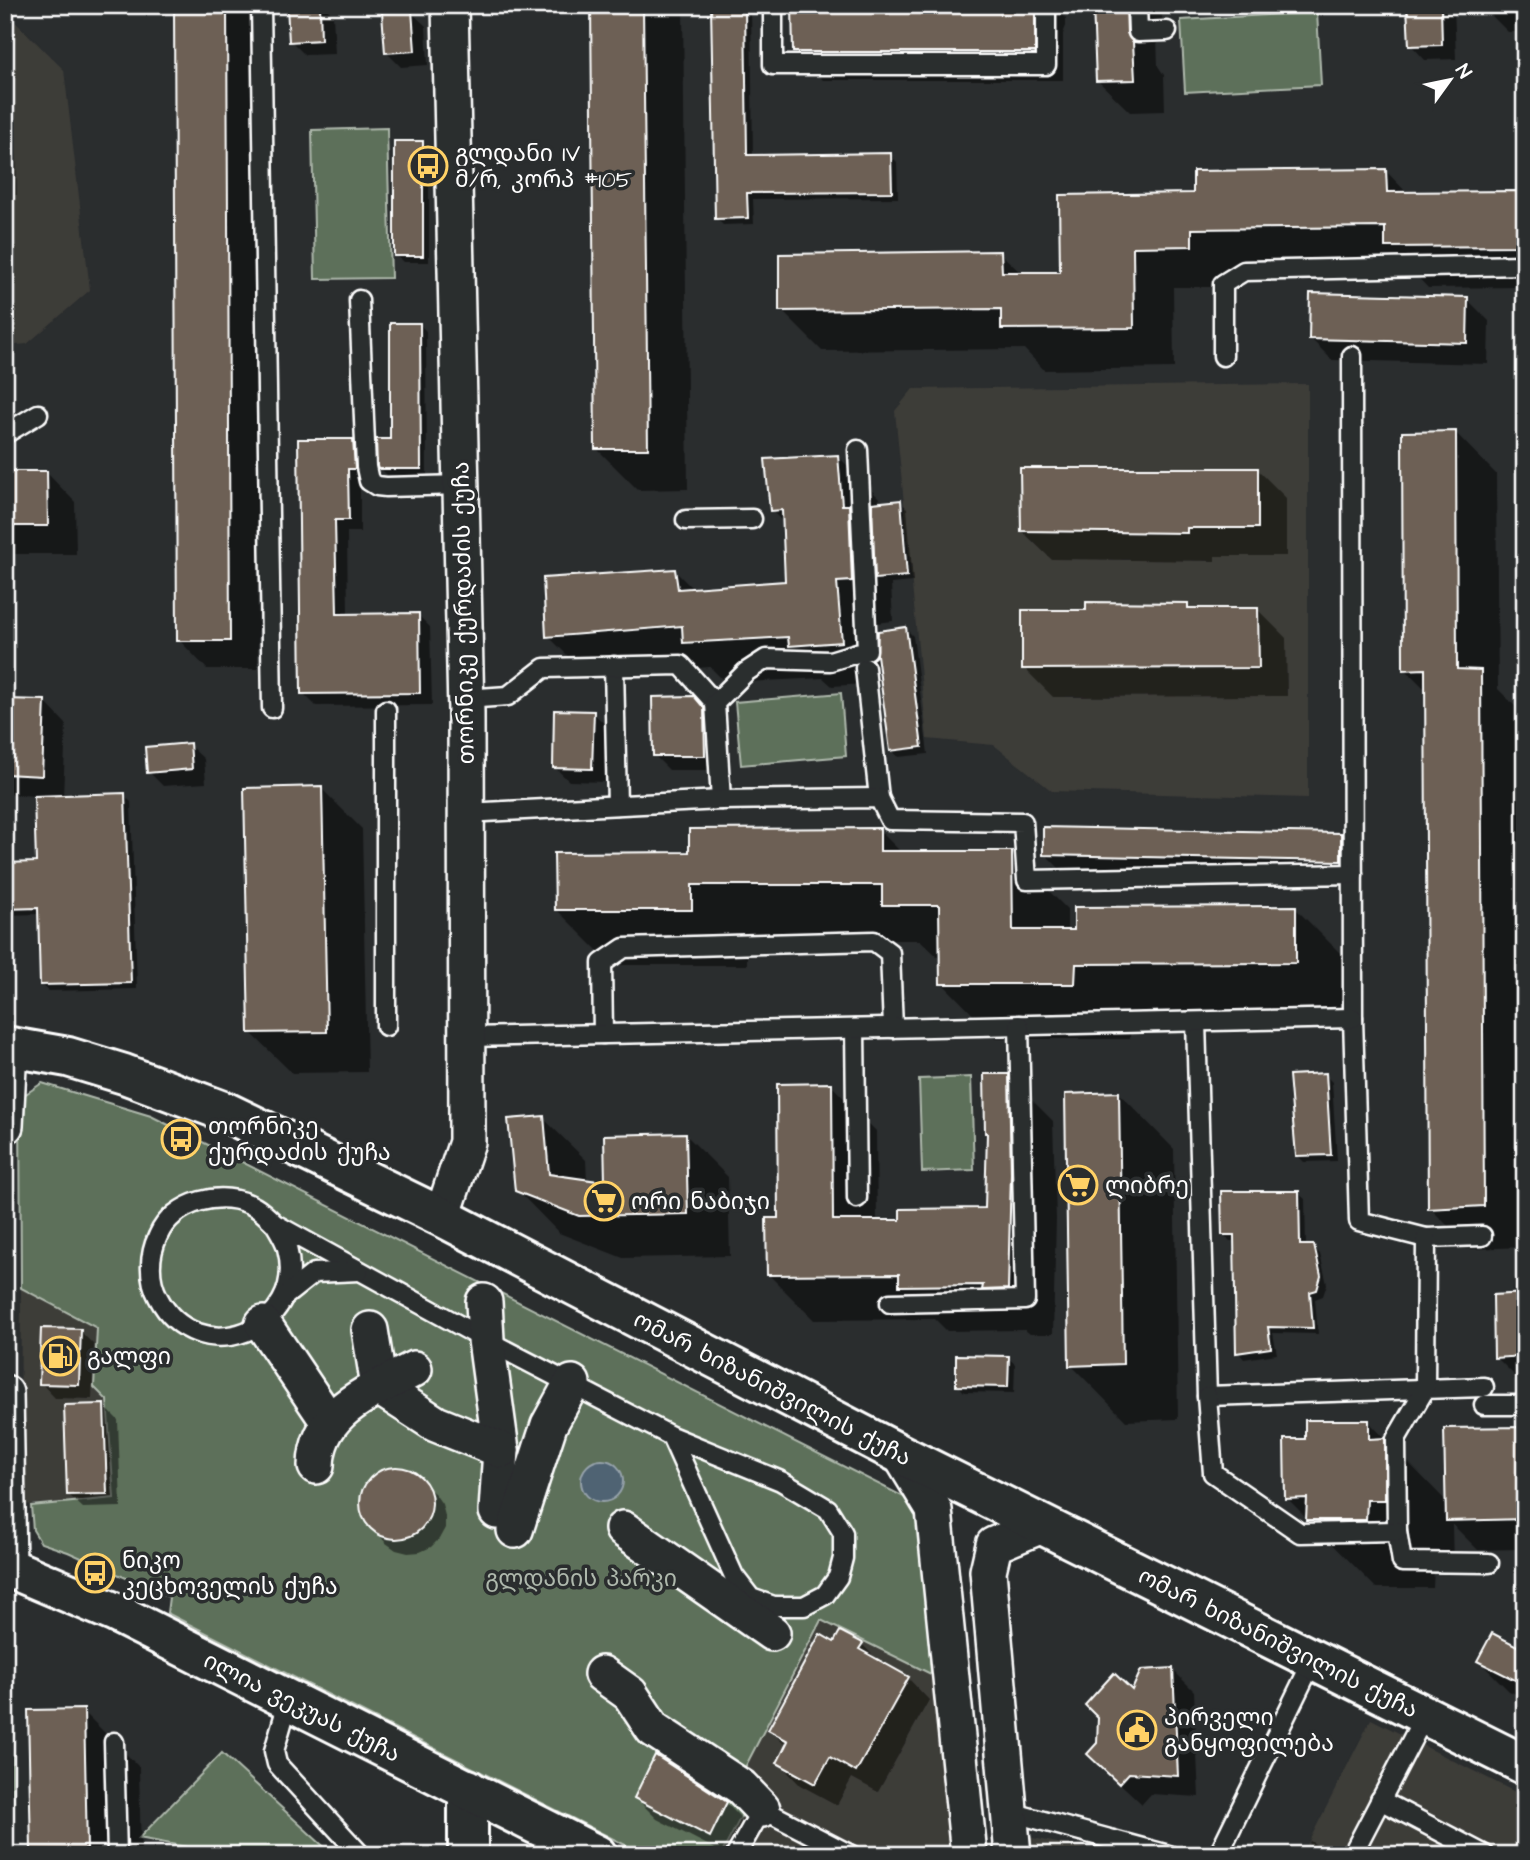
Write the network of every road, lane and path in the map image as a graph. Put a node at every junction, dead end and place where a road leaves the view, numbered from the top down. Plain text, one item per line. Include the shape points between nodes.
1 (261, 5) edge
2 (450, 5) edge
3 (773, 5) edge
4 (1046, 5) edge
5 (1137, 5) edge
6 (1167, 31) dead end
7 (1523, 265) dead end
8 (359, 300) dead end
9 (1223, 356) dead end
10 (1352, 356) dead end
11 (38, 414) dead end
12 (5, 434) edge
13 (858, 450) dead end
14 (462, 485) junction
15 (751, 519) dead end
16 (686, 520) dead end
17 (614, 666) junction
18 (865, 668) dead end
19 (466, 699) junction
20 (715, 703) junction
21 (272, 708) dead end
22 (386, 710) dead end
23 (879, 798) junction
24 (720, 800) junction
25 (617, 805) junction
26 (466, 813) junction
27 (1353, 874) junction
28 (1353, 1018) junction
29 (1196, 1022) junction
30 (1019, 1025) junction
31 (386, 1026) dead end
32 (893, 1028) junction
33 (855, 1029) junction
34 (603, 1034) junction
35 (467, 1037) junction
36 (7, 1046) edge
37 (5, 1126) edge
38 (857, 1198) dead end
39 (442, 1217) junction
40 (275, 1224) junction
41 (1482, 1236) dead end
42 (1426, 1238) junction
43 (369, 1275) junction
44 (285, 1296) junction
45 (484, 1302) dead end
46 (890, 1303) dead end
47 (263, 1324) junction
48 (370, 1330) dead end
49 (486, 1340) junction
50 (414, 1369) dead end
51 (572, 1383) junction
52 (379, 1387) junction
53 (1425, 1389) junction
54 (5, 1393) edge
55 (1207, 1396) junction
56 (1525, 1405) edge
57 (328, 1422) junction
58 (671, 1436) junction
59 (500, 1450) junction
60 (900, 1454) junction
61 (316, 1466) dead end
62 (1042, 1525) junction
63 (623, 1529) dead end
64 (1397, 1531) junction
65 (1489, 1563) dead end
66 (6, 1567) edge
67 (772, 1633) dead end
68 (1313, 1660) junction
69 (602, 1674) dead end
70 (289, 1699) junction
71 (1425, 1715) junction
72 (114, 1741) dead end
73 (1525, 1765) edge
74 (468, 1789) junction
75 (1380, 1800) junction
76 (762, 1809) junction
77 (1010, 1812) junction
78 (117, 1855) edge
79 (361, 1855) edge
80 (468, 1855) edge
81 (597, 1855) edge
82 (736, 1855) edge
83 (851, 1855) edge
84 (969, 1855) edge
85 (1013, 1855) edge
86 (1169, 1855) edge
87 (1218, 1855) edge
88 (1352, 1855) edge
89 (1485, 1855) edge

1 - 21 lane
2 - 14 street, თორნიკე ქურდაძის ქუჩა
3 - 4 lane via 773,65 1046,65
5 - 6 lane via 1138,32
7 - 9 lane via 1244,271 1223,284
8 - 14 lane via 369,481 386,487
10 - 27 lane
11 - 12 lane
13 - 20 lane via 867,650 831,662 766,659
14 - 19 street, თორნიკე ქურდაძის ქუჩა
15 - 16 lane
17 - 19 lane via 544,668 508,696
17 - 20 lane via 681,665
17 - 25 lane
18 - 23 lane
19 - 26 street, თორნიკე ქურდაძის ქუჩა
20 - 24 lane
22 - 31 lane
23 - 24 lane
23 - 27 lane via 890,820 1023,822 1027,880
24 - 25 lane
25 - 26 lane
26 - 35 street, თორნიკე ქურდაძის ქუჩა
27 - 28 lane
28 - 29 lane
28 - 42 lane via 1359,1222
29 - 30 lane
29 - 55 lane
30 - 32 lane
30 - 46 lane via 1025,1300
32 - 33 lane
32 - 34 lane via 890,953 874,941 624,948 602,963
33 - 34 lane
33 - 38 lane
34 - 35 lane
35 - 39 street, თორნიკე ქურდაძის ქუჩა via 467,1142
36 - 37 street
36 - 39 main road, ომარ ხიზანიშვილის ქუჩა via 124,1073 226,1112
39 - 60 main road, ომარ ხიზანიშვილის ქუჩა
40 - 43 lane
40 - 44 lane via 287,1246 290,1271
40 - 47 lane via 254,1206 228,1198 201,1200 176,1213 158,1234 150,1260 152,1287 165,1311 186,1329 212,1338 239,1336
41 - 42 lane
42 - 53 lane
43 - 44 lane via 359,1271 314,1273
43 - 49 lane
44 - 47 lane
45 - 49 street
47 - 57 street
48 - 52 street
49 - 51 lane
49 - 59 street
50 - 52 street
51 - 58 lane
51 - 59 street via 549,1425 543,1468 506,1520
52 - 57 street
52 - 59 street via 436,1424
53 - 55 lane
53 - 56 lane
53 - 64 lane via 1396,1439
54 - 66 street
55 - 64 lane via 1213,1474 1300,1533
57 - 61 street
58 - 58 lane via 734,1576 751,1598 774,1606 804,1606 825,1595 838,1577 843,1558 843,1533 828,1509 781,1481
60 - 62 main road, ომარ ხიზანიშვილის ქუჩა
60 - 84 street via 934,1510
62 - 68 main road, ომარ ხიზანიშვილის ქუჩა
62 - 77 street via 994,1545 988,1571
63 - 67 street
64 - 65 lane via 1402,1562
66 - 70 main road, ილია ვეკუას ქუჩა via 116,1613
68 - 71 main road, ომარ ხიზანიშვილის ქუჩა
68 - 87 lane
69 - 76 street via 630,1694 653,1729 741,1787
70 - 74 main road, ილია ვეკუას ქუჩა
70 - 79 lane via 274,1751 277,1764
71 - 73 main road, ომარ ხიზანიშვილის ქუჩა
71 - 75 lane
72 - 78 lane
74 - 80 main road
74 - 81 main road, ილია ვეკუას ქუჩა
75 - 88 lane
75 - 89 lane
76 - 82 lane
76 - 83 lane
77 - 85 street
77 - 86 lane

